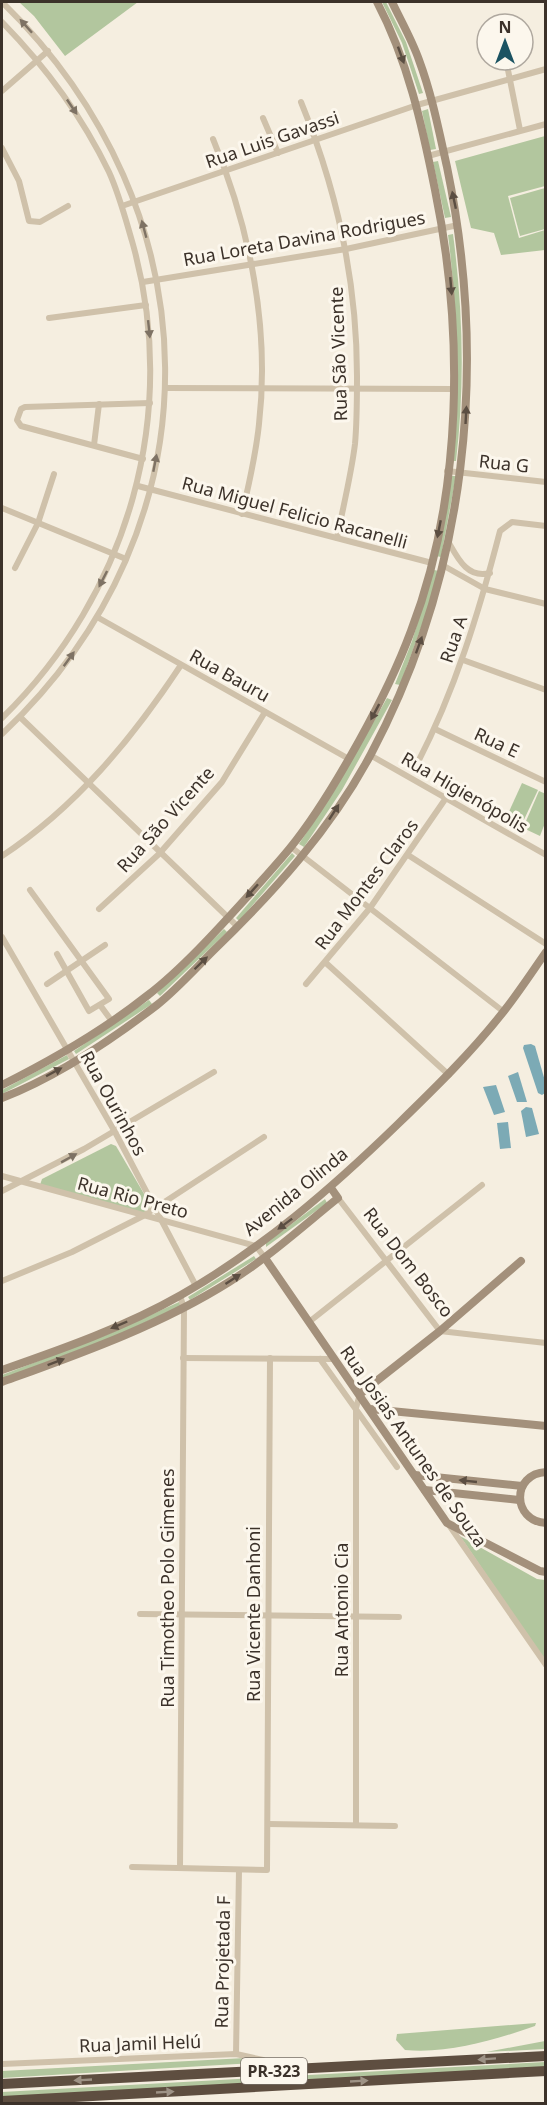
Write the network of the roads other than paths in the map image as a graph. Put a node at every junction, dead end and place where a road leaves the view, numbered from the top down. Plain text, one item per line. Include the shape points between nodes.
1 (2, 2) edge
2 (377, 2) edge
3 (392, 2) edge
4 (2, 22) edge
5 (48, 51) junction
6 (37, 60) junction
7 (546, 69) edge
8 (509, 72) edge
9 (511, 79) junction
10 (2, 91) edge
11 (432, 100) junction
12 (301, 102) dead end
13 (417, 105) junction
14 (263, 118) dead end
15 (546, 124) edge
16 (520, 130) junction
17 (316, 139) junction
18 (213, 140) dead end
19 (2, 148) edge
20 (444, 152) junction
21 (278, 153) junction
22 (428, 156) junction
23 (226, 171) junction
24 (136, 202) junction
25 (68, 206) dead end
26 (122, 206) junction
27 (458, 225) junction
28 (443, 228) junction
29 (346, 249) junction
30 (151, 258) junction
31 (138, 261) junction
32 (251, 264) junction
33 (156, 280) junction
34 (143, 282) junction
35 (146, 305) junction
36 (49, 318) dead end
37 (165, 388) junction
38 (261, 388) junction
39 (357, 388) junction
40 (454, 389) junction
41 (150, 403) junction
42 (99, 404) junction
43 (94, 445) junction
44 (143, 459) junction
45 (447, 471) junction
46 (460, 473) junction
47 (54, 474) dead end
48 (546, 482) edge
49 (138, 486) junction
50 (150, 490) junction
51 (2, 508) edge
52 (242, 514) junction
53 (39, 523) junction
54 (546, 526) edge
55 (337, 538) junction
56 (449, 543) junction
57 (115, 554) junction
58 (126, 559) junction
59 (459, 560) junction
60 (432, 563) junction
61 (444, 566) junction
62 (15, 568) dead end
63 (454, 571) junction
64 (490, 573) junction
65 (485, 589) junction
66 (546, 604) edge
67 (97, 617) junction
68 (463, 660) junction
69 (181, 665) junction
70 (38, 681) junction
71 (47, 688) junction
72 (386, 690) junction
73 (546, 690) edge
74 (399, 696) junction
75 (265, 712) junction
76 (20, 717) junction
77 (2, 718) edge
78 (435, 729) junction
79 (2, 734) edge
80 (370, 756) junction
81 (349, 759) junction
82 (416, 766) dead end
83 (546, 782) edge
84 (89, 783) junction
85 (446, 798) junction
86 (291, 847) junction
87 (159, 854) junction
88 (408, 855) junction
89 (546, 855) edge
90 (2, 856) edge
91 (303, 857) junction
92 (30, 890) dead end
93 (370, 908) junction
94 (99, 909) dead end
95 (227, 918) junction
96 (238, 927) junction
97 (2, 937) edge
98 (546, 944) edge
99 (105, 945) dead end
100 (546, 952) edge
101 (57, 954) dead end
102 (83, 962) junction
103 (326, 963) junction
104 (67, 972) junction
105 (47, 984) dead end
106 (306, 984) dead end
107 (100, 1005) junction
108 (504, 1012) junction
109 (111, 1020) junction
110 (67, 1049) junction
111 (74, 1061) junction
112 (214, 1072) dead end
113 (449, 1075) junction
114 (2, 1085) edge
115 (2, 1098) edge
116 (115, 1132) junction
117 (264, 1137) dead end
118 (2, 1176) edge
119 (22, 1182) junction
120 (482, 1185) dead end
121 (331, 1188) junction
122 (2, 1191) edge
123 (338, 1198) junction
124 (155, 1210) junction
125 (143, 1216) junction
126 (162, 1221) junction
127 (256, 1246) junction
128 (265, 1258) junction
129 (386, 1261) junction
130 (522, 1261) dead end
131 (2, 1281) edge
132 (196, 1286) junction
133 (180, 1296) junction
134 (183, 1308) junction
135 (309, 1322) junction
136 (440, 1331) junction
137 (546, 1342) edge
138 (183, 1358) junction
139 (270, 1358) junction
140 (320, 1359) junction
141 (334, 1359) junction
142 (2, 1370) edge
143 (2, 1382) edge
144 (360, 1394) junction
145 (356, 1408) junction
146 (370, 1409) junction
147 (546, 1426) edge
148 (397, 1467) dead end
149 (546, 1472) edge
150 (415, 1475) junction
151 (522, 1486) junction
152 (425, 1490) junction
153 (519, 1500) junction
154 (447, 1523) junction
155 (546, 1523) edge
156 (546, 1572) edge
157 (140, 1614) dead end
158 (182, 1614) junction
159 (268, 1615) junction
160 (356, 1616) junction
161 (399, 1617) dead end
162 (546, 1665) edge
163 (268, 1824) junction
164 (356, 1826) junction
165 (394, 1826) dead end
166 (132, 1867) dead end
167 (180, 1868) junction
168 (239, 1870) junction
169 (236, 2054) junction
170 (546, 2056) edge
171 (2, 2064) edge
172 (275, 2071) junction
173 (546, 2071) edge
174 (2, 2084) edge
175 (2, 2101) edge

5 -> 1 street
2 -> 13 street via 396,42
3 - 11 street via 419,60
4 - 6 street
5 - 6 street
5 - 24 street via 101,127
6 - 10 street
6 -> 26 street via 83,125 109,172
7 - 9 street
8 - 9 street
9 - 11 street
9 - 16 street
11 - 13 street, Rua Luis Gavassi
11 - 20 street
12 - 17 street, Rua São Vicente
13 - 17 street, Rua Luis Gavassi
13 - 22 street
14 - 21 street
15 - 16 street
16 - 20 street
17 - 21 street, Rua Luis Gavassi
17 - 29 street, Rua São Vicente via 338,207
18 - 23 street
19 - 25 street via 19,181 29,221 39,222
20 - 22 street
27 -> 20 street
21 - 23 street, Rua Luis Gavassi
22 - 28 street
23 - 24 street, Rua Luis Gavassi
23 - 32 street
24 - 26 street, Rua Luis Gavassi
30 -> 24 street
26 - 31 street
27 - 28 street, Rua Loreta Davina Rodrigues
46 -> 27 street via 466,420 467,316
28 - 29 street, Rua Loreta Davina Rodrigues
28 -> 40 street via 453,307
29 - 32 street, Rua Loreta Davina Rodrigues
29 - 39 street, Rua São Vicente via 355,321
30 - 31 street
30 - 33 street
31 - 34 street
32 - 33 street, Rua Loreta Davina Rodrigues
32 - 38 street via 258,306
33 - 34 street, Rua Loreta Davina Rodrigues
33 - 37 street via 164,335
34 - 35 street
35 - 36 street
35 -> 41 street
37 - 38 street
50 -> 37 street
38 - 39 street
38 - 52 street via 256,451
39 - 40 street
39 - 55 street, Rua São Vicente via 355,443
40 - 45 street
41 - 42 street
41 - 44 street
42 - 43 street
42 - 43 street via 25,407 17,420 21,426
43 - 44 street
44 - 49 street
45 - 46 street, Rua G
45 -> 60 street
46 - 48 street, Rua G
46 - 56 street
47 - 53 street
49 - 50 street, Rua Miguel Felicio Racanelli
49 - 57 street
50 - 52 street, Rua Miguel Felicio Racanelli
50 - 58 street
51 - 53 street
52 - 55 street, Rua Miguel Felicio Racanelli
53 - 57 street
53 - 62 street
54 - 64 street, Rua A via 512,522 500,531
55 - 60 street, Rua Miguel Felicio Racanelli
56 - 59 street
56 - 61 street
57 - 58 street
57 -> 70 street via 78,624
58 - 67 street
59 - 63 street
59 - 64 street via 475,573
60 - 61 street
60 - 72 street via 412,629
61 - 63 street
74 -> 61 street via 420,646
63 - 65 street
64 - 65 street, Rua A
65 - 66 street
65 - 68 street, Rua A
67 - 69 street, Rua Bauru
71 -> 67 street
68 - 73 street
68 - 78 street, Rua A
69 - 75 street, Rua Bauru
69 - 84 street via 140,724
70 - 71 street
70 - 77 street
71 - 76 street
72 - 74 street
72 -> 81 street
74 - 80 street
75 - 81 street, Rua Bauru
75 - 87 street, Rua São Vicente via 222,782
76 - 79 street
76 - 84 street
78 - 82 street, Rua A
78 - 83 street, Rua E
80 - 85 street, Rua Higienópolis
91 -> 80 street
81 - 86 street
84 - 87 street
84 - 90 street
85 - 88 street, Rua Montes Claros
85 - 89 street, Rua Higienópolis
86 - 91 street
86 -> 95 street
87 - 94 street, Rua São Vicente
87 - 95 street
88 - 93 street, Rua Montes Claros
88 - 98 street
91 - 93 street
91 - 96 street
92 - 102 street
93 - 103 street, Rua Montes Claros
93 - 108 street
95 - 96 street
95 - 109 street via 150,994
111 -> 96 street via 159,1004
97 - 110 street, Rua Ourinhos
99 - 102 street
100 - 108 street, Avenida Olinda
101 - 104 street
102 - 104 street
102 - 107 street via 109,999
103 - 106 street, Rua Montes Claros
103 - 113 street
104 - 105 street
104 - 107 street via 89,1011
107 - 109 street
108 - 113 street, Avenida Olinda
109 - 110 street
110 - 111 street, Rua Ourinhos
110 - 114 street
115 -> 111 street
111 - 116 street, Rua Ourinhos
112 - 116 street
113 - 121 street, Avenida Olinda
119 -> 116 street
116 - 124 street, Rua Ourinhos
117 - 124 street
118 - 119 street, Rua Rio Preto
119 - 122 street
119 - 125 street, Rua Rio Preto
120 - 129 street
121 - 123 street, Rua Dom Bosco
121 -> 127 street, Avenida Olinda
123 - 128 street, Avenida Olinda
123 - 129 street, Rua Dom Bosco
124 - 125 street
124 - 126 street, Rua Ourinhos
125 - 126 street, Rua Rio Preto
125 - 131 street
126 - 127 street, Rua Rio Preto
126 - 132 street, Rua Ourinhos
127 - 128 street, Rua Josias Antunes de Souza
127 - 132 street, Avenida Olinda
134 -> 128 street, Avenida Olinda
128 - 135 street, Rua Josias Antunes de Souza
129 - 135 street
129 - 136 street, Rua Dom Bosco
130 - 136 street
132 - 133 street, Avenida Olinda
133 - 134 street, Rua Timotheo Polo Gimenes
133 -> 142 street, Avenida Olinda via 87,1338
134 - 138 street, Rua Timotheo Polo Gimenes
143 -> 134 street, Avenida Olinda via 94,1348
135 - 141 street, Rua Josias Antunes de Souza
136 - 137 street, Rua Dom Bosco
136 - 144 street
138 - 139 street
138 - 158 street, Rua Timotheo Polo Gimenes
139 - 140 street
139 - 159 street, Rua Vicente Danhoni
140 - 141 street
140 - 145 street
141 - 144 street, Rua Josias Antunes de Souza
144 - 145 street, Rua Antonio Cia
144 - 146 street, Rua Josias Antunes de Souza
145 - 148 street
145 - 160 street, Rua Antonio Cia
146 - 147 street
146 - 150 street, Rua Josias Antunes de Souza
149 - 151 street via 533,1475
151 -> 150 street
150 - 152 street, Rua Josias Antunes de Souza
151 - 153 street
152 - 153 street
152 - 154 street, Rua Josias Antunes de Souza
153 - 155 street via 530,1519
154 - 156 street
154 - 162 street, Rua Josias Antunes de Souza
157 - 158 street
158 - 159 street
158 - 167 street, Rua Timotheo Polo Gimenes
159 - 160 street
159 - 163 street, Rua Vicente Danhoni
160 - 161 street
160 - 164 street, Rua Antonio Cia
163 - 164 street
163 - 168 street, Rua Vicente Danhoni via 267,1870
164 - 165 street
166 - 167 street
167 - 168 street
168 - 169 street, Rua Projetada F
169 - 171 street, Rua Jamil Helú
169 - 172 street, Rua Jamil Helú via 263,2060
170 -> 172 highway, PR-323
172 -> 174 highway, PR-323
175 -> 173 highway, PR-323

